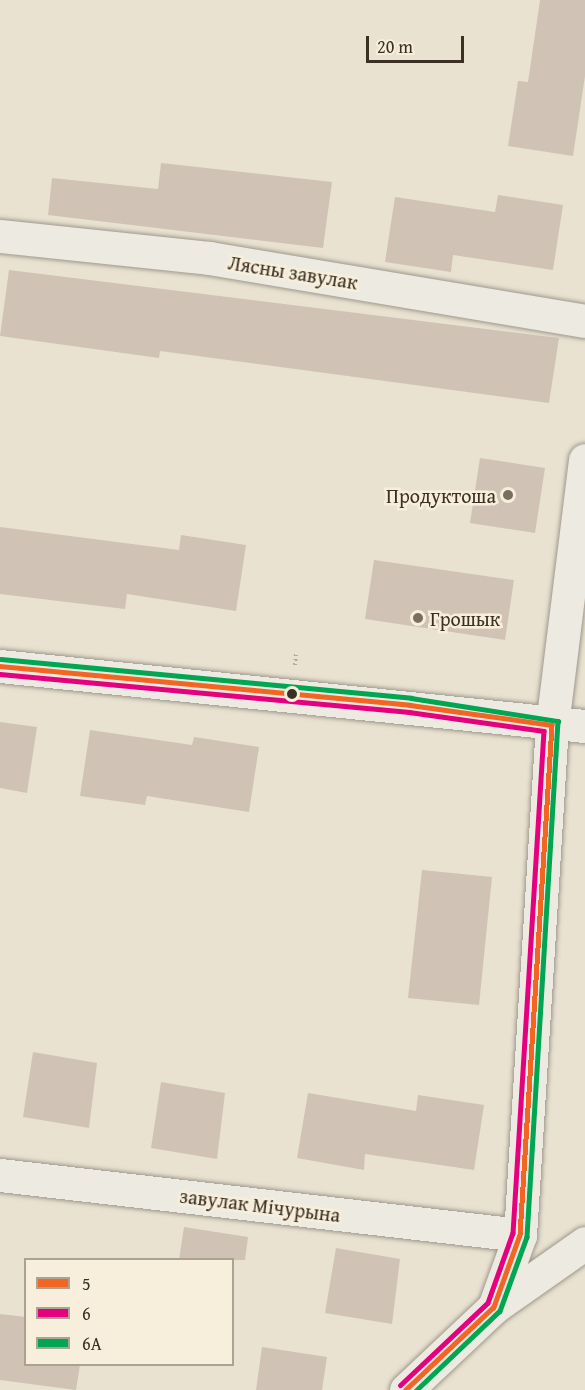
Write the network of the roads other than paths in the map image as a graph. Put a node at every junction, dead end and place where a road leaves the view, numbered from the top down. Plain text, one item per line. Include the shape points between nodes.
1 (0, 236) edge
2 (585, 321) edge
3 (585, 460) edge
4 (0, 666) edge
5 (552, 725) junction
6 (585, 726) edge
7 (0, 1175) edge
8 (520, 1235) junction
9 (585, 1243) edge
10 (494, 1307) junction
11 (406, 1390) edge

1 - 2 street, Лясны завулак via 209,258
3 - 5 street
4 - 5 street via 410,705
5 - 6 street
5 - 8 street
7 - 8 street, завулак Мічурына
8 - 10 street
9 - 10 street
10 - 11 street

